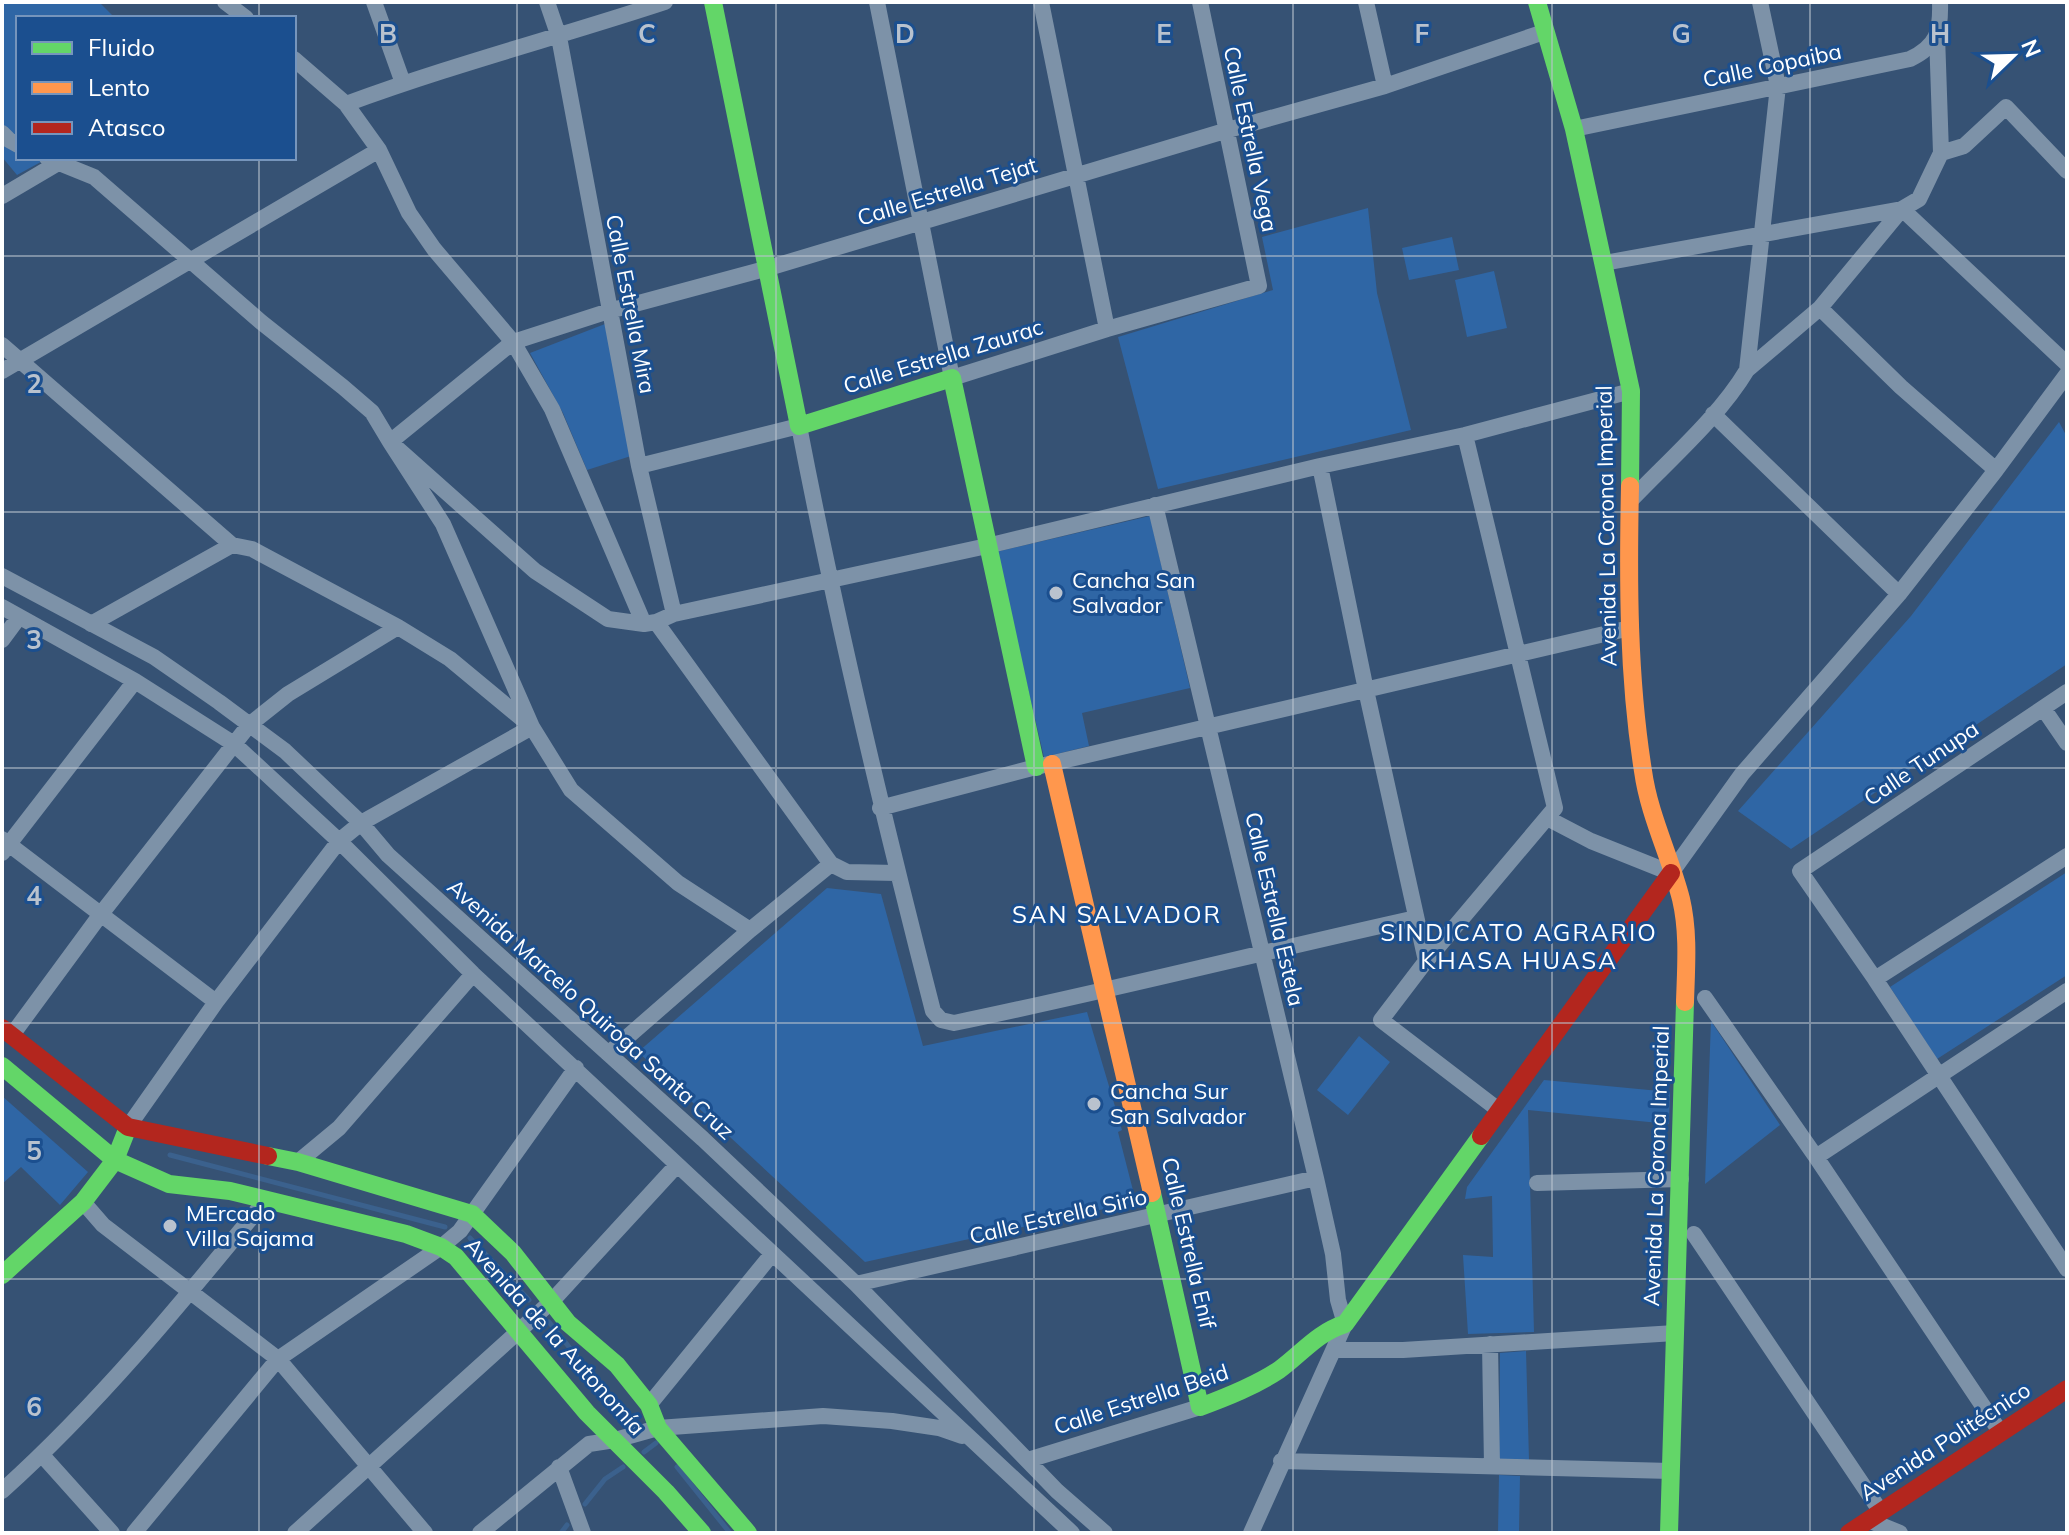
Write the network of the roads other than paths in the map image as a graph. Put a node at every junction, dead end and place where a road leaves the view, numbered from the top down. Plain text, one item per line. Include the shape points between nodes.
1 (225, 2) edge
2 (374, 2) edge
3 (547, 2) edge
4 (665, 2) edge
5 (713, 2) edge
6 (877, 2) edge
7 (1041, 2) edge
8 (1200, 2) edge
9 (1366, 2) edge
10 (1537, 2) edge
11 (1760, 2) edge
12 (1940, 2) edge
13 (243, 16) edge
14 (1544, 32) junction
15 (1937, 35) junction
16 (559, 37) junction
17 (296, 61) edge
18 (403, 83) junction
19 (1385, 86) junction
20 (1778, 86) junction
21 (346, 104) junction
22 (1574, 129) junction
23 (1228, 130) junction
24 (379, 150) junction
25 (1941, 153) junction
26 (53, 160) edge
27 (2067, 171) edge
28 (1076, 175) junction
29 (2, 196) edge
30 (1902, 209) junction
31 (921, 223) junction
32 (1763, 233) junction
33 (192, 261) junction
34 (1604, 263) junction
35 (765, 269) junction
36 (1259, 286) joint
37 (1820, 308) junction
38 (609, 311) junction
39 (1107, 329) junction
40 (513, 342) junction
41 (2, 345) edge
42 (19, 361) junction
43 (2067, 364) edge
44 (1747, 370) junction
45 (2, 371) edge
46 (952, 378) junction
47 (2065, 384) edge
48 (1631, 391) junction
49 (1713, 414) junction
50 (799, 426) junction
51 (1465, 435) junction
52 (390, 442) junction
53 (639, 466) junction
54 (1320, 466) junction
55 (1996, 470) junction
56 (1630, 501) junction
57 (1155, 505) junction
58 (232, 545) junction
59 (987, 546) junction
60 (2, 576) edge
61 (829, 579) junction
62 (1899, 594) junction
63 (2, 607) edge
64 (674, 614) junction
65 (19, 617) junction
66 (650, 623) junction
67 (91, 624) junction
68 (398, 627) junction
69 (1630, 628) junction
70 (2, 640) edge
71 (1520, 654) junction
72 (135, 681) junction
73 (1366, 690) junction
74 (2067, 692) edge
75 (2043, 708) junction
76 (249, 725) junction
77 (532, 727) junction
78 (1209, 727) junction
79 (2067, 743) edge
80 (234, 744) junction
81 (1044, 766) junction
82 (880, 808) junction
83 (1547, 818) junction
84 (361, 823) junction
85 (339, 841) junction
86 (4, 845) edge
87 (2067, 856) edge
88 (831, 864) junction
89 (897, 873) junction
90 (1671, 873) junction
91 (101, 914) junction
92 (1416, 918) junction
93 (750, 930) junction
94 (1263, 952) junction
95 (1426, 961) junction
96 (473, 974) junction
97 (1875, 979) junction
98 (1104, 992) junction
99 (2065, 995) edge
100 (1705, 998) dead end
101 (216, 1002) junction
102 (7, 1032) edge
103 (609, 1053) junction
104 (2, 1066) edge
105 (576, 1068) junction
106 (1939, 1076) junction
107 (1500, 1111) junction
108 (128, 1127) junction
109 (1816, 1157) junction
110 (115, 1160) junction
111 (298, 1162) junction
112 (677, 1165) junction
113 (1316, 1178) junction
114 (1681, 1179) junction
115 (1537, 1183) dead end
116 (265, 1201) junction
117 (83, 1202) junction
118 (472, 1214) junction
119 (1159, 1216) junction
120 (1694, 1234) dead end
121 (441, 1247) junction
122 (772, 1254) junction
123 (2067, 1269) edge
124 (2, 1275) edge
125 (856, 1284) junction
126 (191, 1291) junction
127 (552, 1301) junction
128 (1345, 1324) junction
129 (519, 1332) junction
130 (1675, 1333) junction
131 (1490, 1344) junction
132 (1335, 1350) junction
133 (278, 1359) junction
134 (2067, 1389) edge
135 (649, 1405) junction
136 (1200, 1407) junction
137 (658, 1428) junction
138 (2001, 1433) junction
139 (967, 1438) junction
140 (615, 1440) junction
141 (42, 1455) junction
142 (1028, 1460) junction
143 (1281, 1461) junction
144 (1492, 1466) junction
145 (369, 1467) junction
146 (559, 1467) junction
147 (1671, 1471) junction
148 (2, 1491) edge
149 (1875, 1516) junction
150 (112, 1533) edge
151 (134, 1533) edge
152 (295, 1533) edge
153 (425, 1533) edge
154 (480, 1533) edge
155 (583, 1533) edge
156 (702, 1533) edge
157 (748, 1533) edge
158 (1072, 1533) edge
159 (1105, 1533) edge
160 (1251, 1533) edge
161 (1669, 1533) edge
162 (1849, 1533) edge
163 (1900, 1533) edge

1 - 13 street
2 - 18 street
3 - 16 street, Calle Estrella Mira
4 - 16 street
5 - 35 street
6 - 31 street
7 - 28 street
8 - 23 street, Calle Estrella Vega
9 - 19 street
10 - 14 street, Avenida La Corona Imperial
11 - 20 street
12 - 15 street
14 - 19 street, Calle Estrella Tejat
14 - 22 street, Avenida La Corona Imperial
15 - 20 street, Calle Copaiba via 1926,51 1910,59
15 - 25 street
16 - 18 street
16 - 38 street, Calle Estrella Mira
17 - 21 street
18 - 21 street
19 - 23 street, Calle Estrella Tejat
20 - 22 street, Calle Copaiba
20 - 32 street
21 - 24 street
22 - 34 street, Avenida La Corona Imperial
23 - 28 street, Calle Estrella Tejat
23 - 36 street, Calle Estrella Vega
24 - 33 street
24 - 40 street via 409,213 434,249
25 - 27 street via 1964,146 2006,107
25 - 30 street via 1919,199
26 - 29 street
26 - 33 street via 94,177
28 - 31 street, Calle Estrella Tejat
28 - 39 street
30 - 32 street
30 - 37 street
30 - 43 street
31 - 35 street, Calle Estrella Tejat
31 - 46 street
32 - 34 street
32 - 44 street
33 - 42 street
33 - 52 street via 372,412
34 - 48 street, Avenida La Corona Imperial
35 - 38 street, Calle Estrella Tejat
35 - 50 street
36 - 39 street, Calle Estrella Zaurac
37 - 44 street
37 - 55 street
38 - 40 street, Calle Estrella Tejat
38 - 53 street, Calle Estrella Mira
39 - 46 street, Calle Estrella Zaurac
40 - 52 street, Calle Estrella Tejat
40 - 66 street via 552,409
41 - 42 street
42 - 45 street
42 - 58 street
44 - 49 street
46 - 50 street, Calle Estrella Zaurac
46 - 59 street, Calle Estrella Enif
47 - 55 street
48 - 51 street
48 - 56 street, Avenida La Corona Imperial
49 - 56 street
49 - 62 street
50 - 53 street, Calle Estrella Zaurac
50 - 61 street
51 - 54 street
51 - 71 street
52 - 66 street via 535,571 608,619
52 - 77 street via 443,524
53 - 64 street, Calle Estrella Mira
54 - 57 street
54 - 73 street
55 - 62 street
56 - 69 street, Avenida La Corona Imperial
57 - 59 street
57 - 78 street, Calle Estrella Estela
58 - 67 street
58 - 68 street via 252,549
59 - 61 street
59 - 81 street, Calle Estrella Enif
60 - 67 street, Avenida Marcelo Quiroga Santa Cruz
61 - 64 street
61 - 82 street
62 - 90 street via 1742,774
63 - 65 street
64 - 66 street
65 - 70 street
65 - 72 street
66 - 88 street
67 - 76 street, Avenida Marcelo Quiroga Santa Cruz via 154,657
68 - 76 street via 288,694
68 - 77 street via 450,659
69 - 71 street
69 - 90 street, Avenida La Corona Imperial via 1643,774
71 - 73 street
71 - 83 street via 1555,808
72 - 80 street
72 - 86 street
73 - 78 street
73 - 92 street
74 - 75 street, Calle Tunupa
75 - 79 street
75 - 97 street, Calle Tunupa via 1800,871
76 - 80 street
76 - 84 street, Avenida Marcelo Quiroga Santa Cruz via 285,751
77 - 84 street
77 - 93 street via 571,790 678,883
78 - 81 street
78 - 94 street, Calle Estrella Estela
80 - 85 street
80 - 91 street
81 - 82 street
81 - 98 street, Calle Estrella Enif
82 - 89 street
83 - 90 street
83 - 95 street
84 - 85 street
84 - 103 street, Avenida Marcelo Quiroga Santa Cruz via 388,855
85 - 96 street
85 - 101 street
86 - 91 street
87 - 97 street
88 - 89 street via 847,872
88 - 93 street
89 - 98 street via 933,1011 941,1020 954,1023
90 - 107 street
90 - 114 street, Avenida La Corona Imperial via 1687,945
91 - 101 street
91 - 102 street
92 - 94 street
92 - 95 street
93 - 103 street
94 - 98 street
94 - 113 street, Calle Estrella Estela
95 - 107 street via 1381,1020
96 - 105 street
96 - 111 street via 339,1128
97 - 106 street
98 - 119 street, Calle Estrella Enif
99 - 106 street
100 - 109 street
101 - 108 street
102 - 108 street, Avenida de la Autonomía
103 - 125 street, Avenida Marcelo Quiroga Santa Cruz
104 - 110 street, Avenida de la Autonomía
105 - 112 street
105 - 118 street
106 - 109 street
106 - 123 street
107 - 128 street
108 - 110 street
108 - 111 street, Avenida de la Autonomía
109 - 138 street
110 - 116 street, Avenida de la Autonomía via 169,1184
110 - 117 street
111 - 118 street, Avenida de la Autonomía
112 - 122 street
112 - 127 street
113 - 119 street, Calle Estrella Sirio
113 - 128 street, Calle Estrella Estela
114 - 115 street
114 - 130 street, Avenida La Corona Imperial
116 - 121 street, Avenida de la Autonomía
116 - 126 street
117 - 124 street
117 - 126 street via 103,1225
118 - 121 street
118 - 127 street, Avenida de la Autonomía
119 - 125 street, Calle Estrella Sirio
119 - 136 street, Calle Estrella Enif
120 - 149 street
121 - 129 street, Avenida de la Autonomía via 456,1257
121 - 133 street
122 - 135 street
122 - 139 street
125 - 142 street, Avenida Marcelo Quiroga Santa Cruz
126 - 133 street
126 - 141 street
127 - 129 street
127 - 135 street, Avenida de la Autonomía
128 - 132 street
128 - 136 street, Calle Estrella Beid via 1333,1326 1245,1390
129 - 140 street, Avenida de la Autonomía
129 - 145 street
130 - 131 street
130 - 147 street, Avenida La Corona Imperial
131 - 132 street
131 - 144 street
132 - 143 street
133 - 145 street
133 - 151 street
134 - 138 street, Avenida Politécnico
135 - 137 street, Avenida de la Autonomía
136 - 142 street, Calle Estrella Beid
137 - 139 street via 823,1416 939,1428
137 - 140 street
137 - 157 street, Avenida de la Autonomía
138 - 149 street, Avenida Politécnico
139 - 158 street
140 - 146 street via 589,1444
140 - 156 street, Avenida de la Autonomía
141 - 148 street
141 - 150 street
142 - 159 street, Avenida Marcelo Quiroga Santa Cruz
143 - 144 street
143 - 160 street
144 - 147 street
145 - 152 street
145 - 153 street
146 - 154 street
146 - 155 street
147 - 161 street, Avenida La Corona Imperial
149 - 162 street, Avenida Politécnico
149 - 163 street

